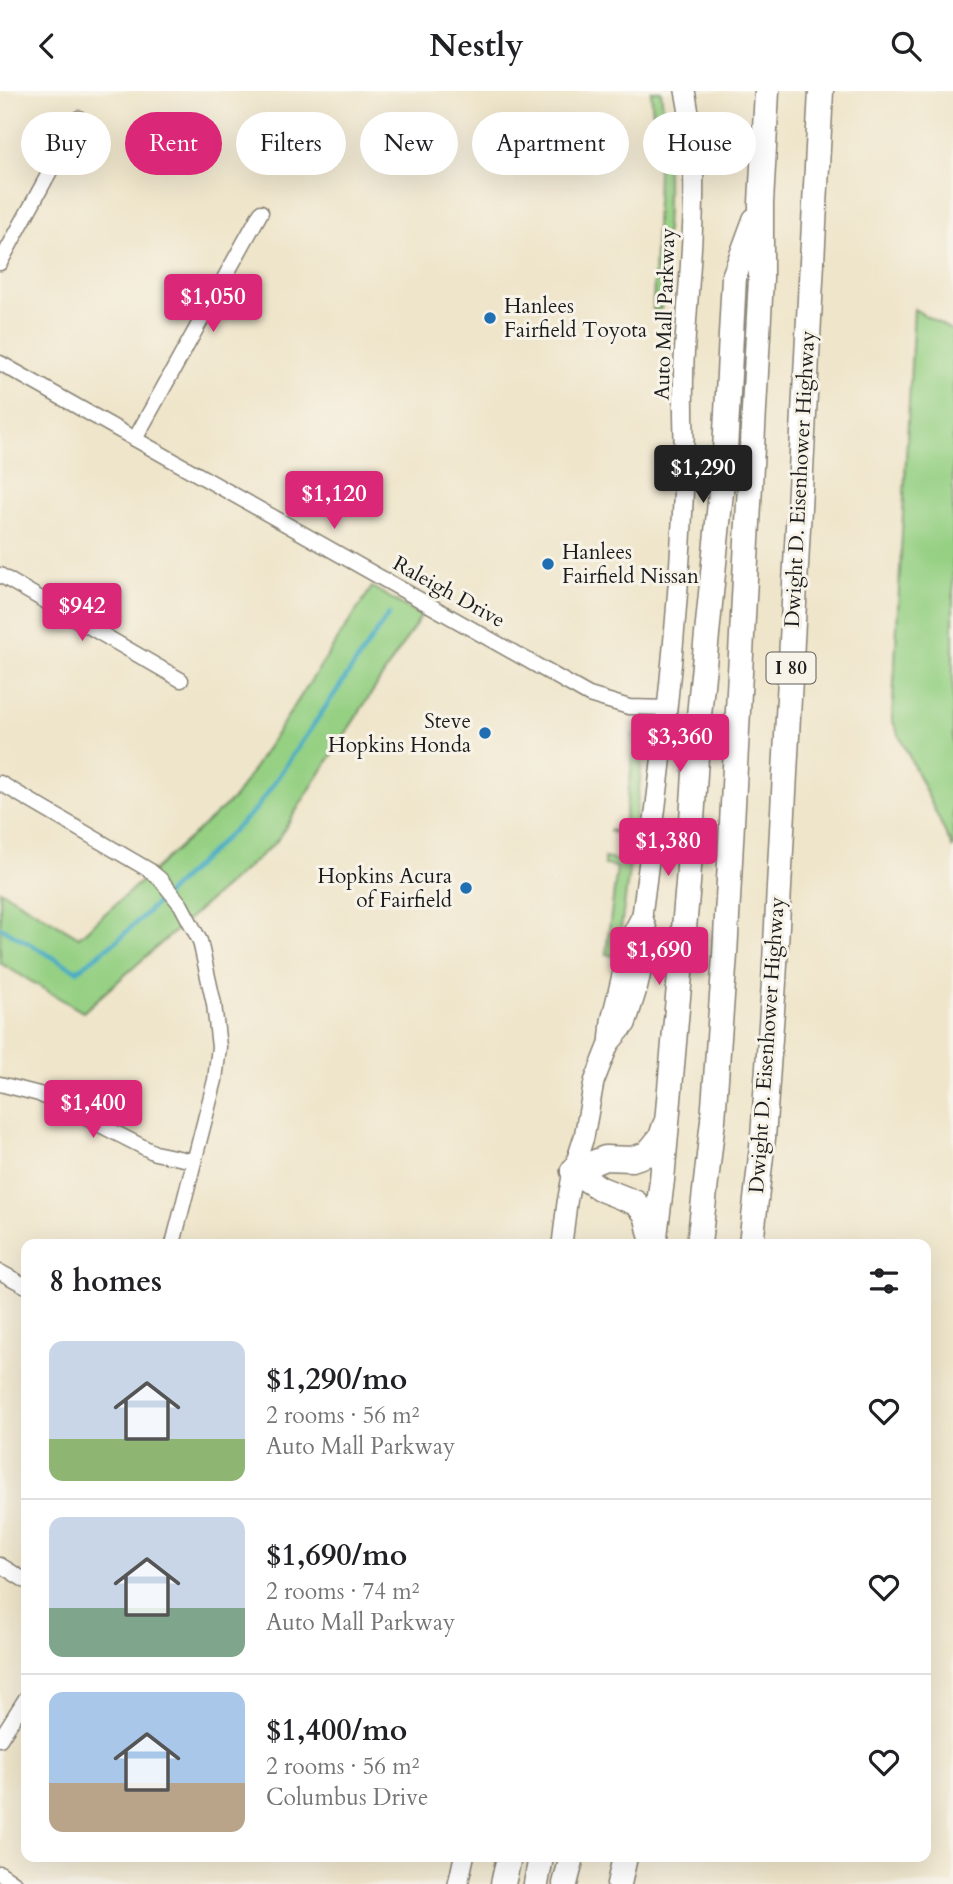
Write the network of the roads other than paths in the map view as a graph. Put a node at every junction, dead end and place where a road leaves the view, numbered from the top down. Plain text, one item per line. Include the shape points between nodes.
1 (685, 91) edge
2 (767, 91) edge
3 (821, 91) edge
4 (48, 175) edge
5 (761, 203) junction
6 (261, 212) dead end
7 (0, 263) edge
8 (0, 363) edge
9 (135, 439) junction
10 (0, 575) edge
11 (181, 680) dead end
12 (667, 708) junction
13 (0, 783) edge
14 (0, 1084) edge
15 (668, 1116) junction
16 (193, 1161) junction
17 (573, 1171) junction
18 (174, 1239) edge
19 (563, 1239) edge
20 (653, 1239) edge
21 (655, 1239) edge
22 (700, 1239) edge
23 (752, 1239) edge
24 (0, 1272) edge
25 (21, 1283) edge
26 (0, 1565) edge
27 (21, 1578) edge
28 (21, 1706) edge
29 (0, 1739) edge
30 (463, 1862) edge
31 (508, 1862) edge
32 (540, 1862) edge
33 (571, 1862) edge
34 (0, 1873) edge
35 (16, 1884) edge
36 (458, 1884) edge
37 (503, 1884) edge
38 (536, 1884) edge
39 (565, 1884) edge

1 - 12 street, Auto Mall Parkway via 692,205 684,477
2 - 5 highway, I 80
3 - 23 highway, Dwight D. Eisenhower Highway / I 80 via 774,982
4 - 7 street
5 - 15 highway via 734,278 726,451 698,726
5 - 22 highway, I 80 via 761,278 726,941
6 - 9 street
8 - 9 street, Raleigh Drive
9 - 12 street, Raleigh Drive via 589,695 629,707
10 - 11 street
12 - 17 street, Auto Mall Parkway via 642,915 649,936 626,1024 609,1044 594,1082
13 - 16 street via 149,870 181,905 200,941 219,1047
14 - 16 street via 39,1094 155,1153
15 - 17 highway via 661,1137 647,1154 632,1159 605,1158
15 - 21 highway
16 - 18 street
17 - 19 street, Auto Mall Parkway
17 - 20 highway via 636,1203 646,1214
24 - 25 street
26 - 27 street
28 - 29 street
30 - 36 street
31 - 37 highway
32 - 38 highway
33 - 39 highway
34 - 35 street

